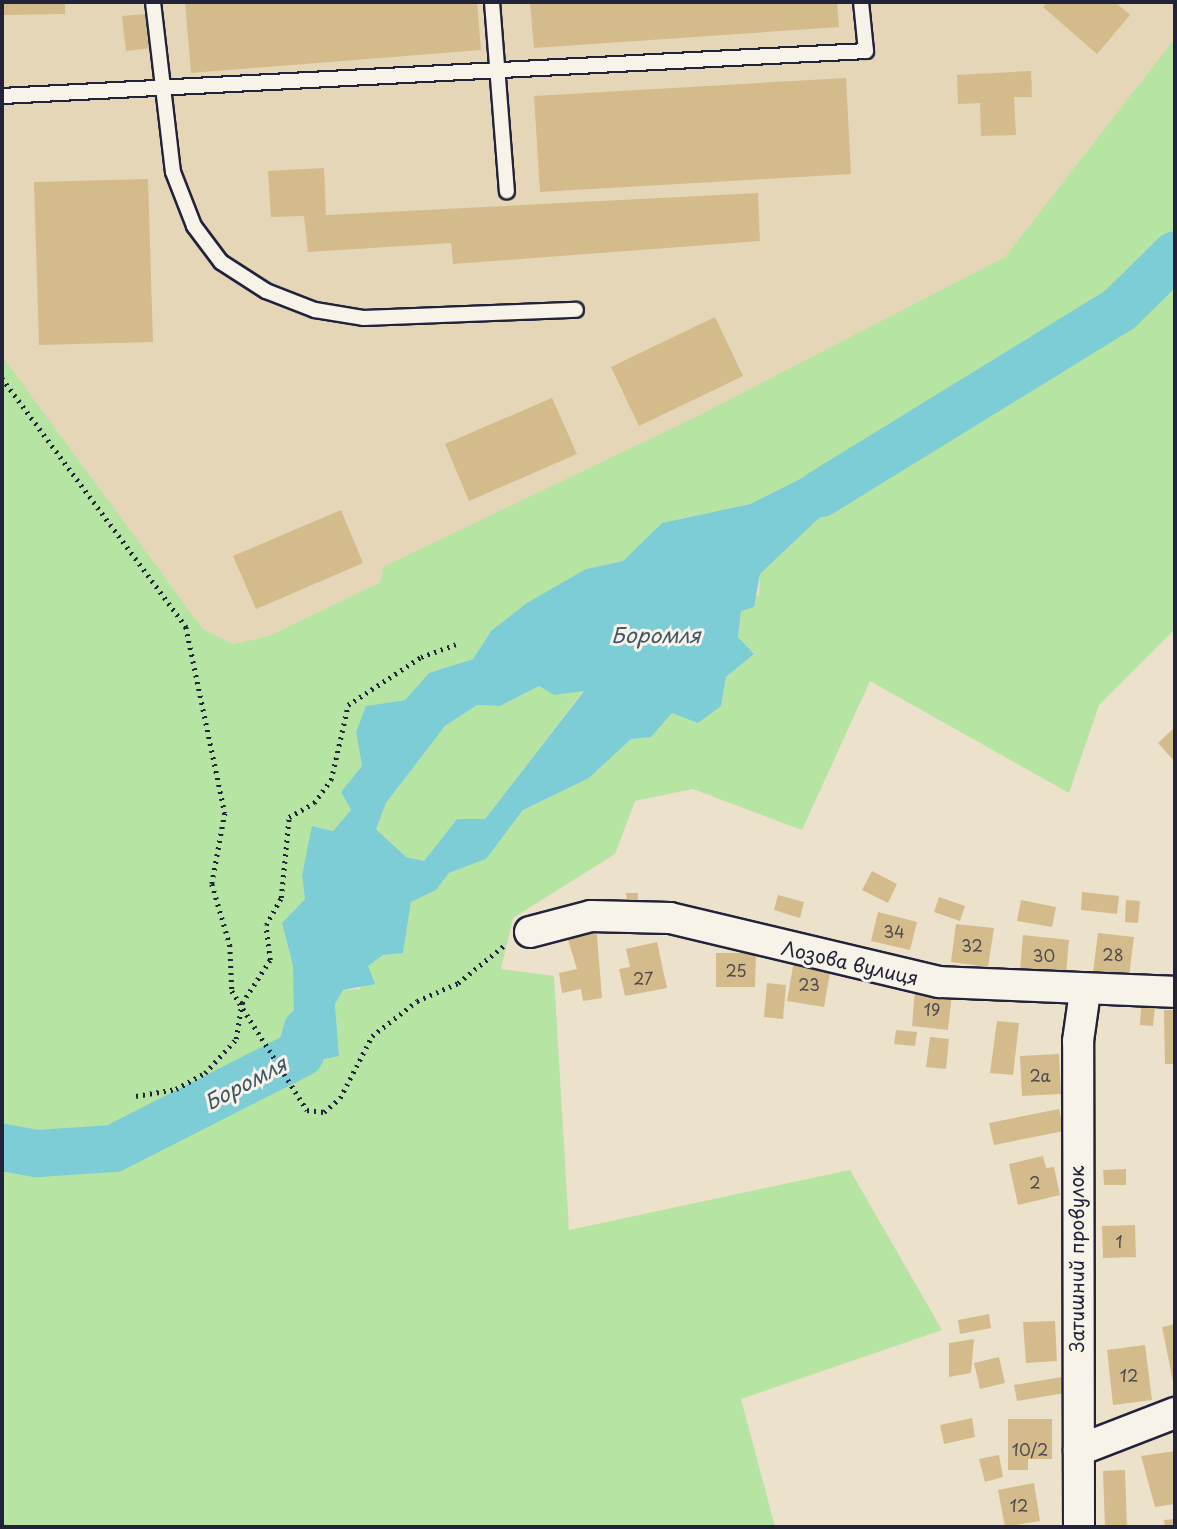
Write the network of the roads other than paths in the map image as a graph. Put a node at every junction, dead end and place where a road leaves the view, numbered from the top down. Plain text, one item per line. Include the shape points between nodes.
1 (153, 2) edge
2 (492, 2) edge
3 (861, 2) edge
4 (162, 90) junction
5 (2, 96) edge
6 (507, 191) dead end
7 (576, 310) dead end
8 (530, 932) road end
9 (1085, 992) junction
10 (1175, 992) edge
11 (1175, 1413) edge
12 (1079, 1450) junction
13 (1079, 1527) edge

1 - 4 lane
2 - 6 lane
3 - 4 lane via 866,51
4 - 5 lane
4 - 7 lane via 173,172 194,226 221,262 267,291 314,310 364,318
8 - 9 street, Лозова вулиця via 591,916 670,918 897,976
9 - 10 street, Лозова вулиця
9 - 12 street, Затишний провулок via 1078,1041
11 - 12 street
12 - 13 street, Затишний провулок

